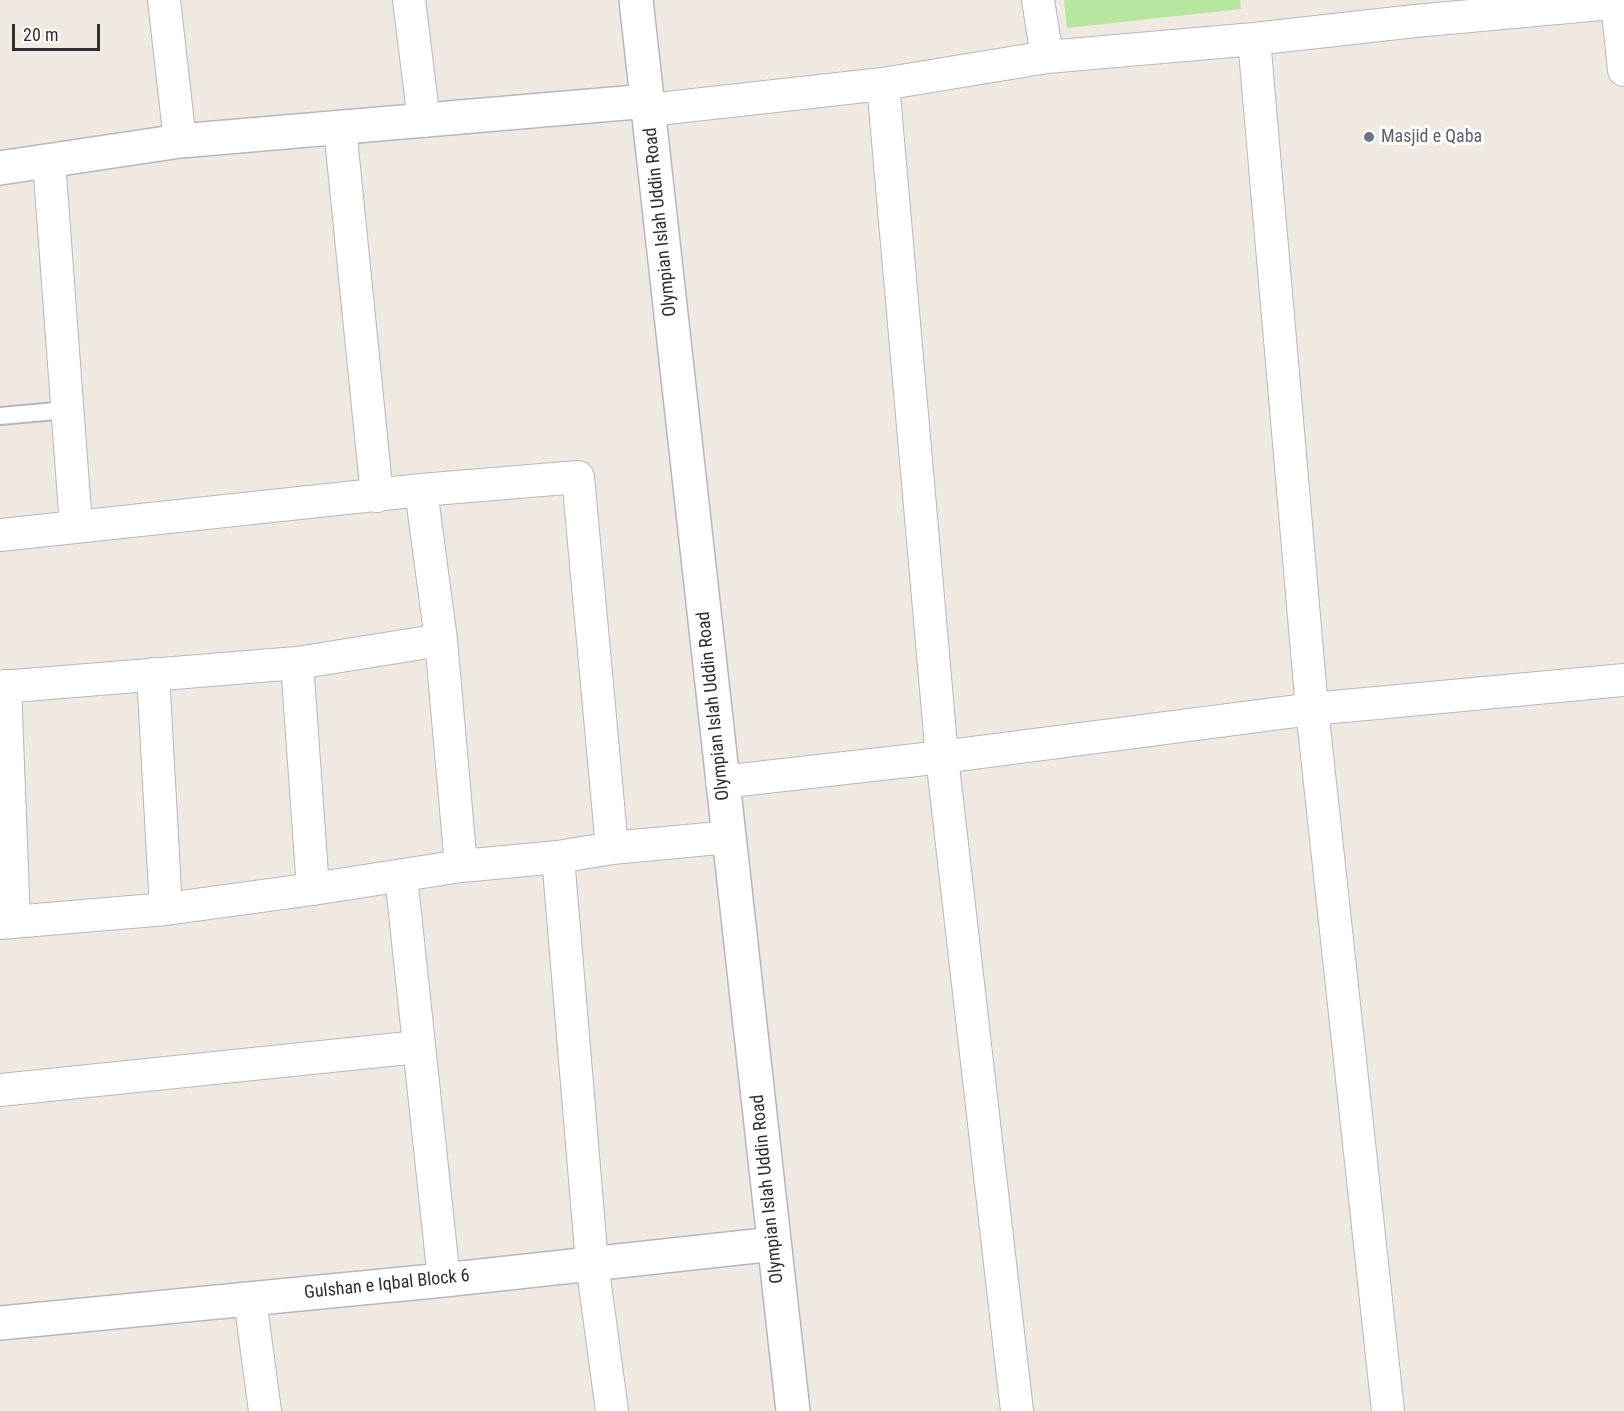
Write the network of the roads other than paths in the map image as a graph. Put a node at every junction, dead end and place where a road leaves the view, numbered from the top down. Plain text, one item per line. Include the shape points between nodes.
1 (164, 0) edge
2 (409, 0) edge
3 (636, 0) edge
4 (1038, 0) edge
5 (1620, 3) edge
6 (1413, 11) edge
7 (1254, 39) junction
8 (1047, 57) junction
9 (1624, 70) edge
10 (883, 84) junction
11 (648, 105) junction
12 (424, 121) junction
13 (340, 128) junction
14 (180, 141) junction
15 (49, 161) junction
16 (0, 168) edge
17 (67, 410) junction
18 (0, 416) edge
19 (421, 490) junction
20 (377, 496) junction
21 (76, 526) junction
22 (0, 535) edge
23 (441, 640) junction
24 (297, 663) junction
25 (153, 674) junction
26 (1624, 680) edge
27 (2, 686) edge
28 (1312, 709) junction
29 (942, 757) junction
30 (722, 782) junction
31 (729, 837) junction
32 (612, 848) junction
33 (558, 857) junction
34 (461, 866) junction
35 (401, 876) junction
36 (313, 889) junction
37 (166, 909) junction
38 (7, 922) edge
39 (418, 1047) junction
40 (0, 1090) edge
41 (774, 1244) junction
42 (592, 1263) junction
43 (444, 1280) junction
44 (250, 1299) junction
45 (0, 1323) edge
46 (265, 1411) edge
47 (612, 1411) edge
48 (793, 1411) edge
49 (1017, 1411) edge
50 (1388, 1411) edge

1 - 14 street
2 - 12 street
3 - 11 street, Olympian Islah Uddin Road
4 - 8 street
5 - 6 street
5 - 9 street
6 - 7 street
7 - 8 street
7 - 28 street
8 - 10 street
10 - 11 street
10 - 29 street
11 - 12 street
11 - 30 street, Olympian Islah Uddin Road
12 - 13 street
13 - 14 street
13 - 20 street
14 - 15 street
15 - 16 street
15 - 17 street
17 - 18 lane
17 - 21 street
19 - 20 street
19 - 23 street
19 - 32 street via 578,477
20 - 21 street
21 - 22 street
23 - 24 street
23 - 34 street
24 - 25 street
24 - 36 street
25 - 27 street
25 - 37 street
26 - 28 street
27 - 38 street
28 - 29 street
28 - 50 street
29 - 30 street
29 - 49 street
30 - 31 street, Olympian Islah Uddin Road
31 - 32 street
31 - 41 street, Olympian Islah Uddin Road
32 - 33 street
33 - 34 street
33 - 42 street
34 - 35 street
35 - 36 street
35 - 39 street
36 - 37 street
37 - 38 street
39 - 40 street
39 - 43 street
41 - 42 street, Gulshan e Iqbal Block 6
41 - 48 street, Olympian Islah Uddin Road
42 - 43 street, Gulshan e Iqbal Block 6
42 - 47 street
43 - 44 street, Gulshan e Iqbal Block 6
44 - 45 street, Gulshan e Iqbal Block 6
44 - 46 street

